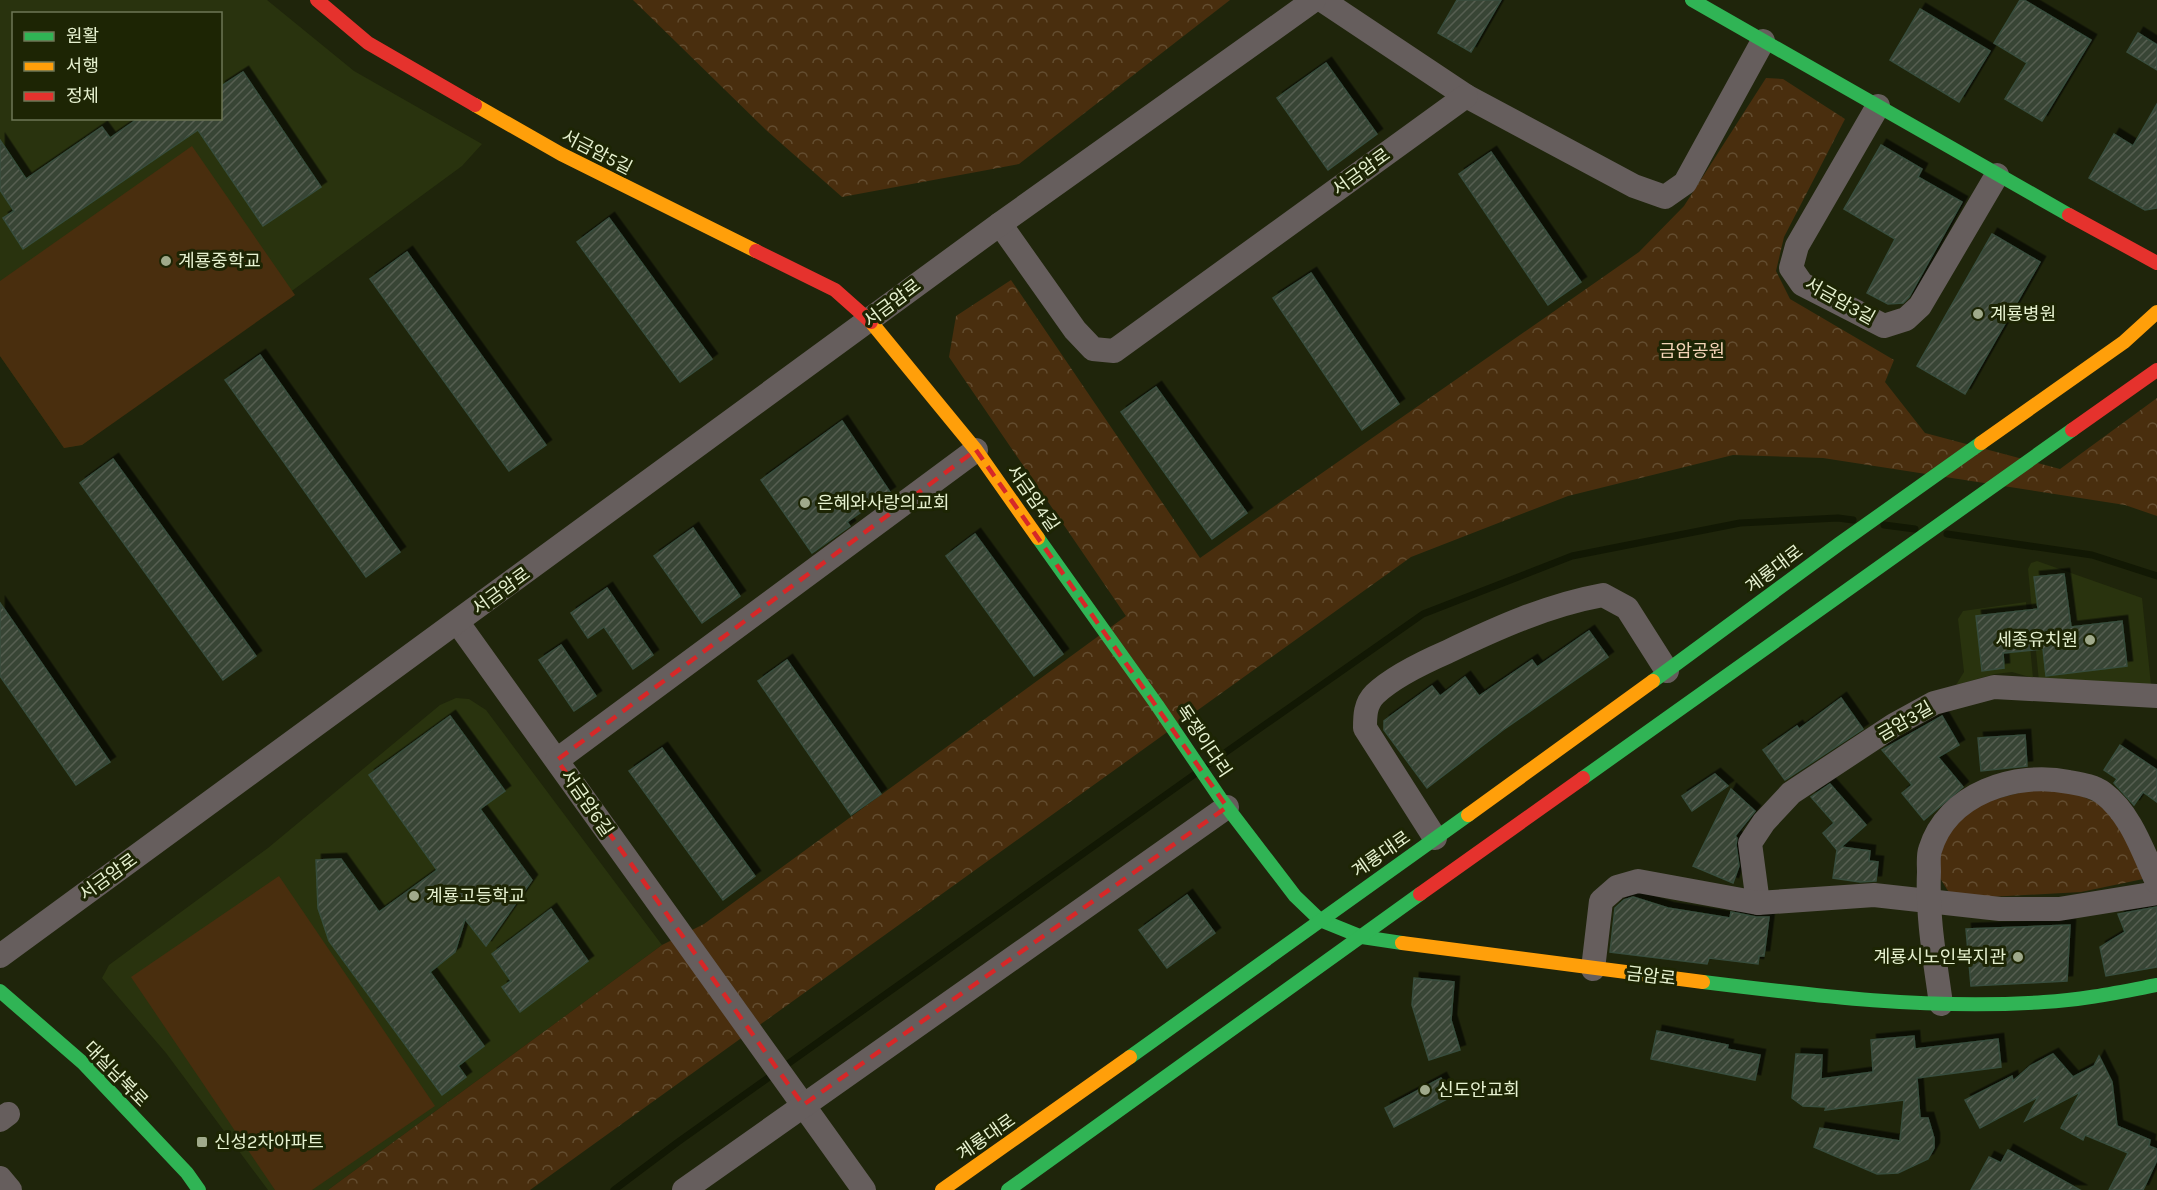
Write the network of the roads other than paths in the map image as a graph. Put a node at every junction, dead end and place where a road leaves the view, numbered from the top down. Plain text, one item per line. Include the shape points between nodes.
1 (317, 0) edge
2 (1314, 0) edge
3 (1322, 0) edge
4 (1692, 0) edge
5 (1763, 41) junction
6 (1467, 96) junction
7 (1878, 106) junction
8 (1997, 175) junction
9 (1000, 224) junction
10 (2157, 263) edge
11 (2157, 312) edge
12 (870, 320) junction
13 (2157, 370) edge
14 (976, 450) junction
15 (458, 622) junction
16 (1667, 671) junction
17 (2157, 696) edge
18 (1157, 705) joint
19 (557, 760) junction
20 (1223, 803) junction
21 (1435, 838) junction
22 (2157, 882) edge
23 (2157, 893) edge
24 (1927, 902) junction
25 (1758, 903) junction
26 (1320, 920) junction
27 (1362, 937) junction
28 (0, 956) edge
29 (1593, 969) junction
30 (2157, 985) edge
31 (0, 991) edge
32 (1941, 1004) junction
33 (804, 1105) junction
34 (0, 1178) edge
35 (10, 1190) edge
36 (199, 1190) edge
37 (684, 1190) edge
38 (864, 1190) edge
39 (942, 1190) edge
40 (1008, 1190) edge

1 - 12 street, 서금암5길 via 368,44 561,154 834,290
2 - 9 street, 서금암로
3 - 6 street
4 - 5 street
5 - 6 street via 1685,183 1665,197 1634,186
5 - 7 street
6 - 9 street, 서금암로 via 1114,351 1093,349 1075,330
7 - 8 street
7 - 8 street, 서금암3길 via 1797,246 1791,268 1802,284 1884,326 1906,319 1920,306
8 - 10 street
9 - 12 street, 서금암로
11 - 16 street, 계룡대로 via 2124,342
12 - 14 street, 서금암4길
12 - 15 street, 서금암로
13 - 27 street
14 - 18 street, 서금암4길
14 - 19 street
15 - 19 street, 서금암6길
15 - 28 street, 서금암로
16 - 21 street, 계룡대로
16 - 21 street via 1627,608 1603,595 1575,600 1495,628 1415,667 1374,695 1365,712 1365,729
17 - 25 street, 금암3길 via 1994,687 1934,703 1791,793 1764,822 1750,843
18 - 20 street, 독쟁이다리
19 - 33 street, 서금암6길
20 - 26 street via 1295,896
20 - 33 street
21 - 26 street, 계룡대로
22 - 24 street via 2128,819 2103,793 2052,778 2020,780 1968,800 1943,823 1930,851
23 - 24 street via 2060,909 2000,909
24 - 25 street via 1874,895
24 - 32 street
25 - 29 street via 1638,881 1617,887 1601,901
26 - 27 street
26 - 39 street, 계룡대로
27 - 29 street, 금암로
27 - 40 street
29 - 32 street, 금암로 via 1808,995
30 - 32 street, 금암로 via 2115,995 2063,1000
31 - 36 street, 대실남북로 via 83,1063
33 - 37 street
33 - 38 street
34 - 35 street

